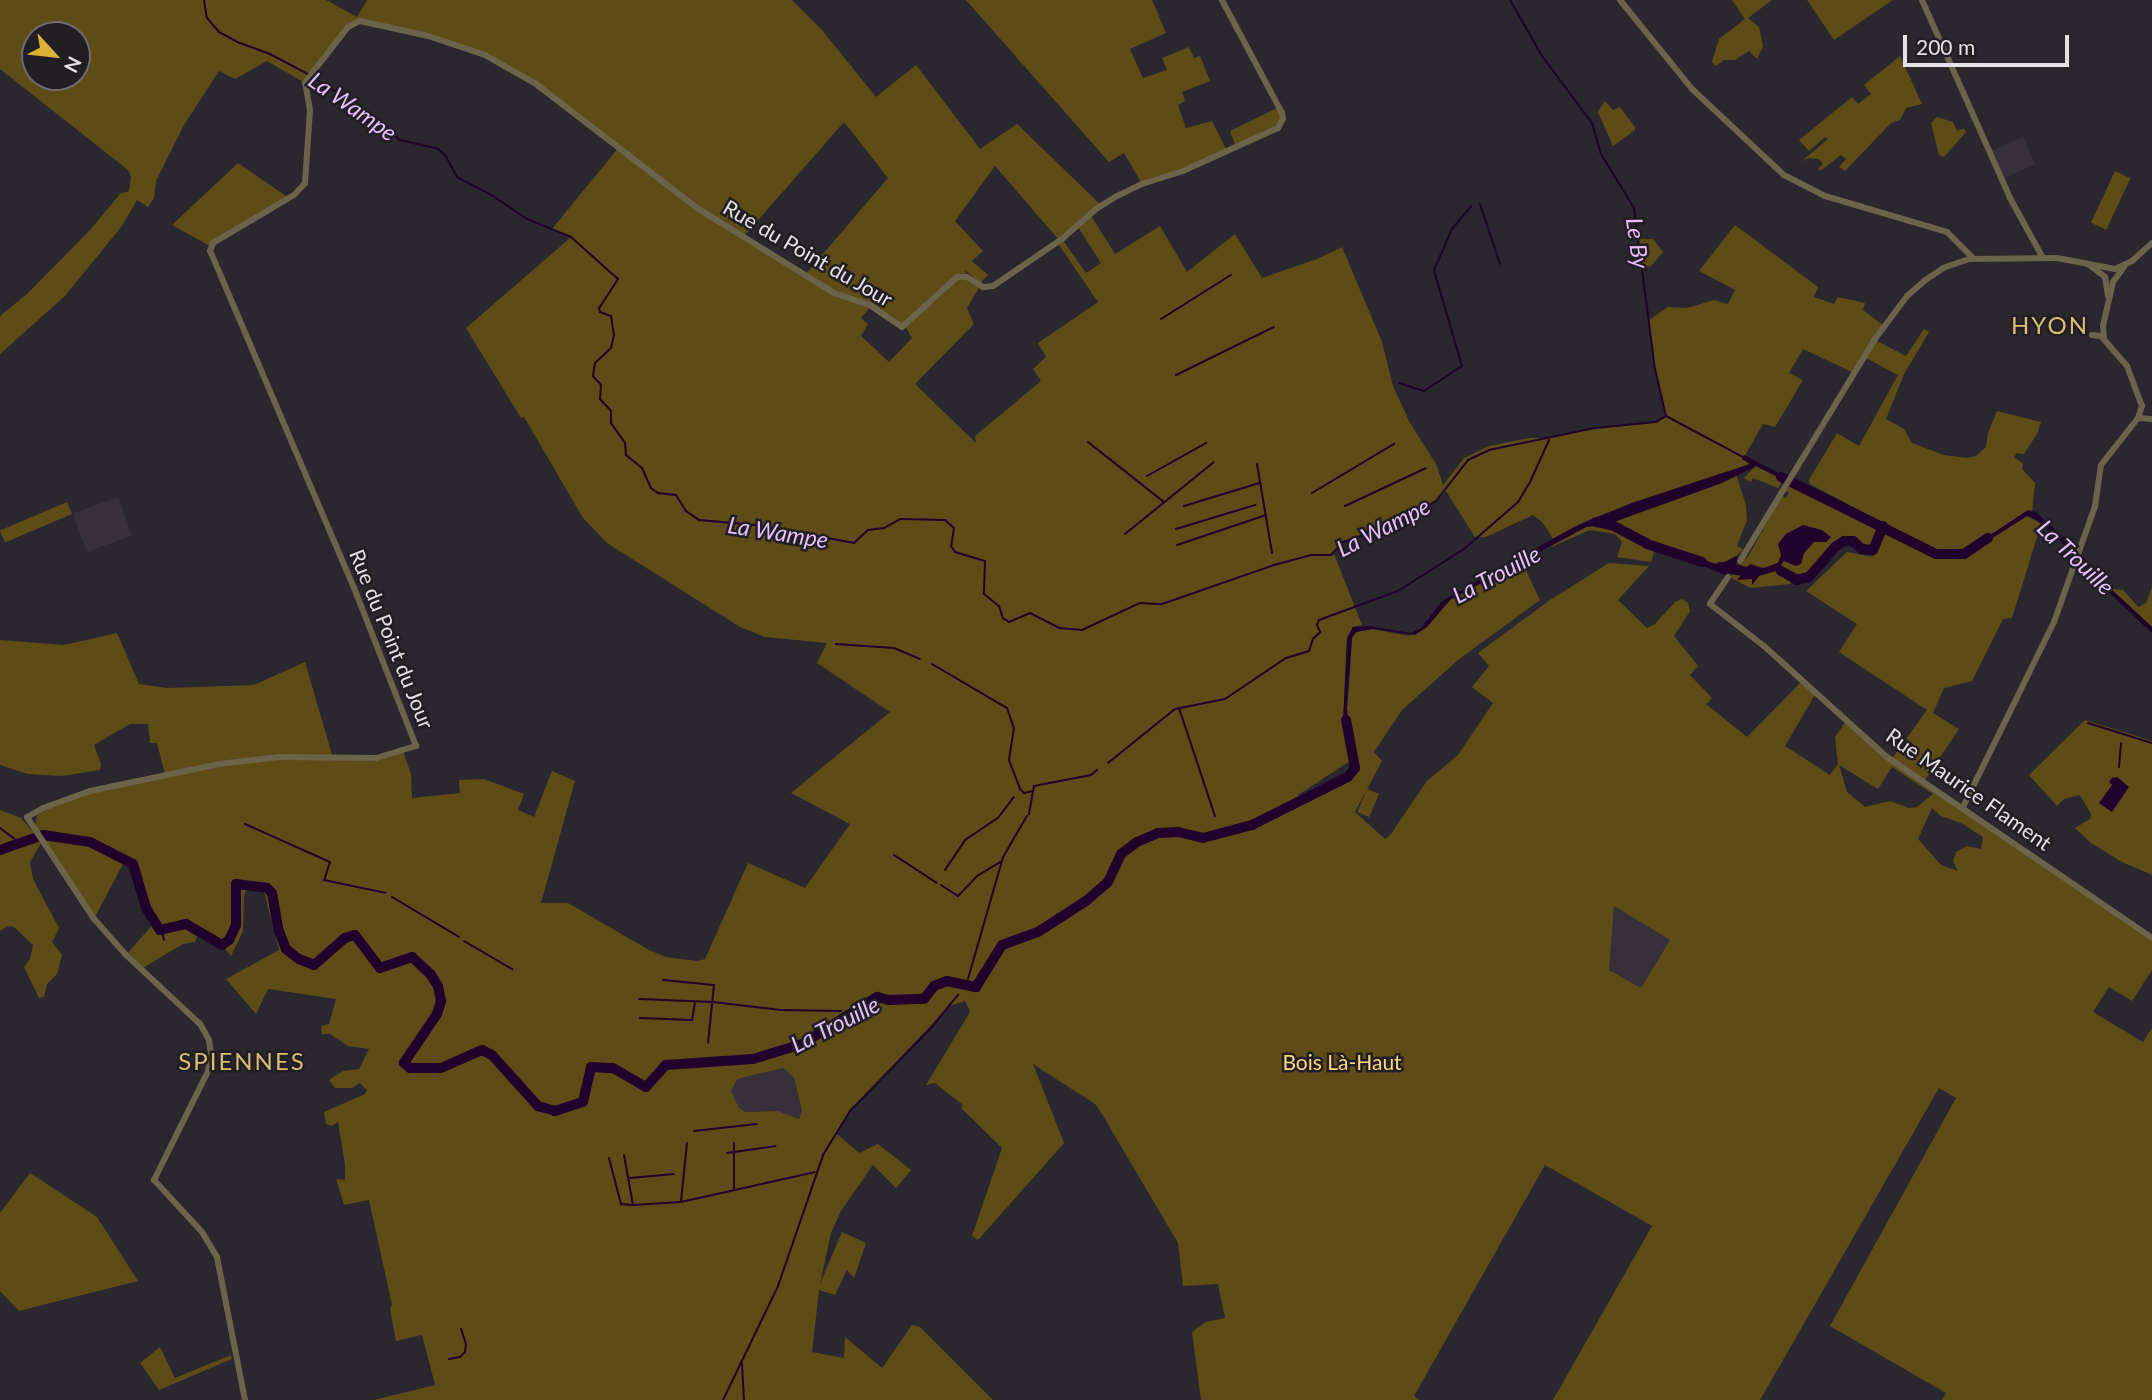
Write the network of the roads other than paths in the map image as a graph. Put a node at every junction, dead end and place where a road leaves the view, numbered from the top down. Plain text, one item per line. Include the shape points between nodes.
1 (1222, 0) edge
2 (1620, 0) edge
3 (1922, 0) edge
4 (2152, 243) edge
5 (2043, 258) junction
6 (1974, 259) junction
7 (2088, 264) junction
8 (2114, 271) junction
9 (2108, 280) junction
10 (2092, 335) dead end
11 (2103, 338) junction
12 (2142, 406) junction
13 (2152, 417) edge
14 (2138, 418) junction
15 (1740, 561) dead end
16 (1728, 577) dead end
17 (1963, 807) junction
18 (2152, 938) edge
19 (246, 1400) edge

1 - 19 street, Rue du Point du Jour via 1282,113 1278,128 1115,197 993,286 957,277 902,327 871,306 834,293 697,208 544,90 485,55 360,21 348,27 305,83 309,99 305,183 294,195 213,243 210,251 416,746 376,758 280,757 228,762 90,791 27,817 110,939 200,1024 209,1040 208,1071 154,1180 202,1232 217,1257
2 - 6 street via 1692,89 1784,175 1825,196 1943,231
3 - 5 street via 2010,198
4 - 8 street
5 - 6 street
5 - 7 street
6 - 15 street via 1943,268 1907,296 1854,373
7 - 8 street
7 - 9 street
8 - 9 street
8 - 9 street
9 - 11 street
10 - 11 street
11 - 12 street via 2127,366
12 - 13 street
12 - 14 street
13 - 14 street
14 - 17 street via 2101,464 2099,492 2057,614
16 - 17 street, Rue Maurice Flament via 1710,604 1764,646 1887,757
17 - 18 street, Rue Maurice Flament

